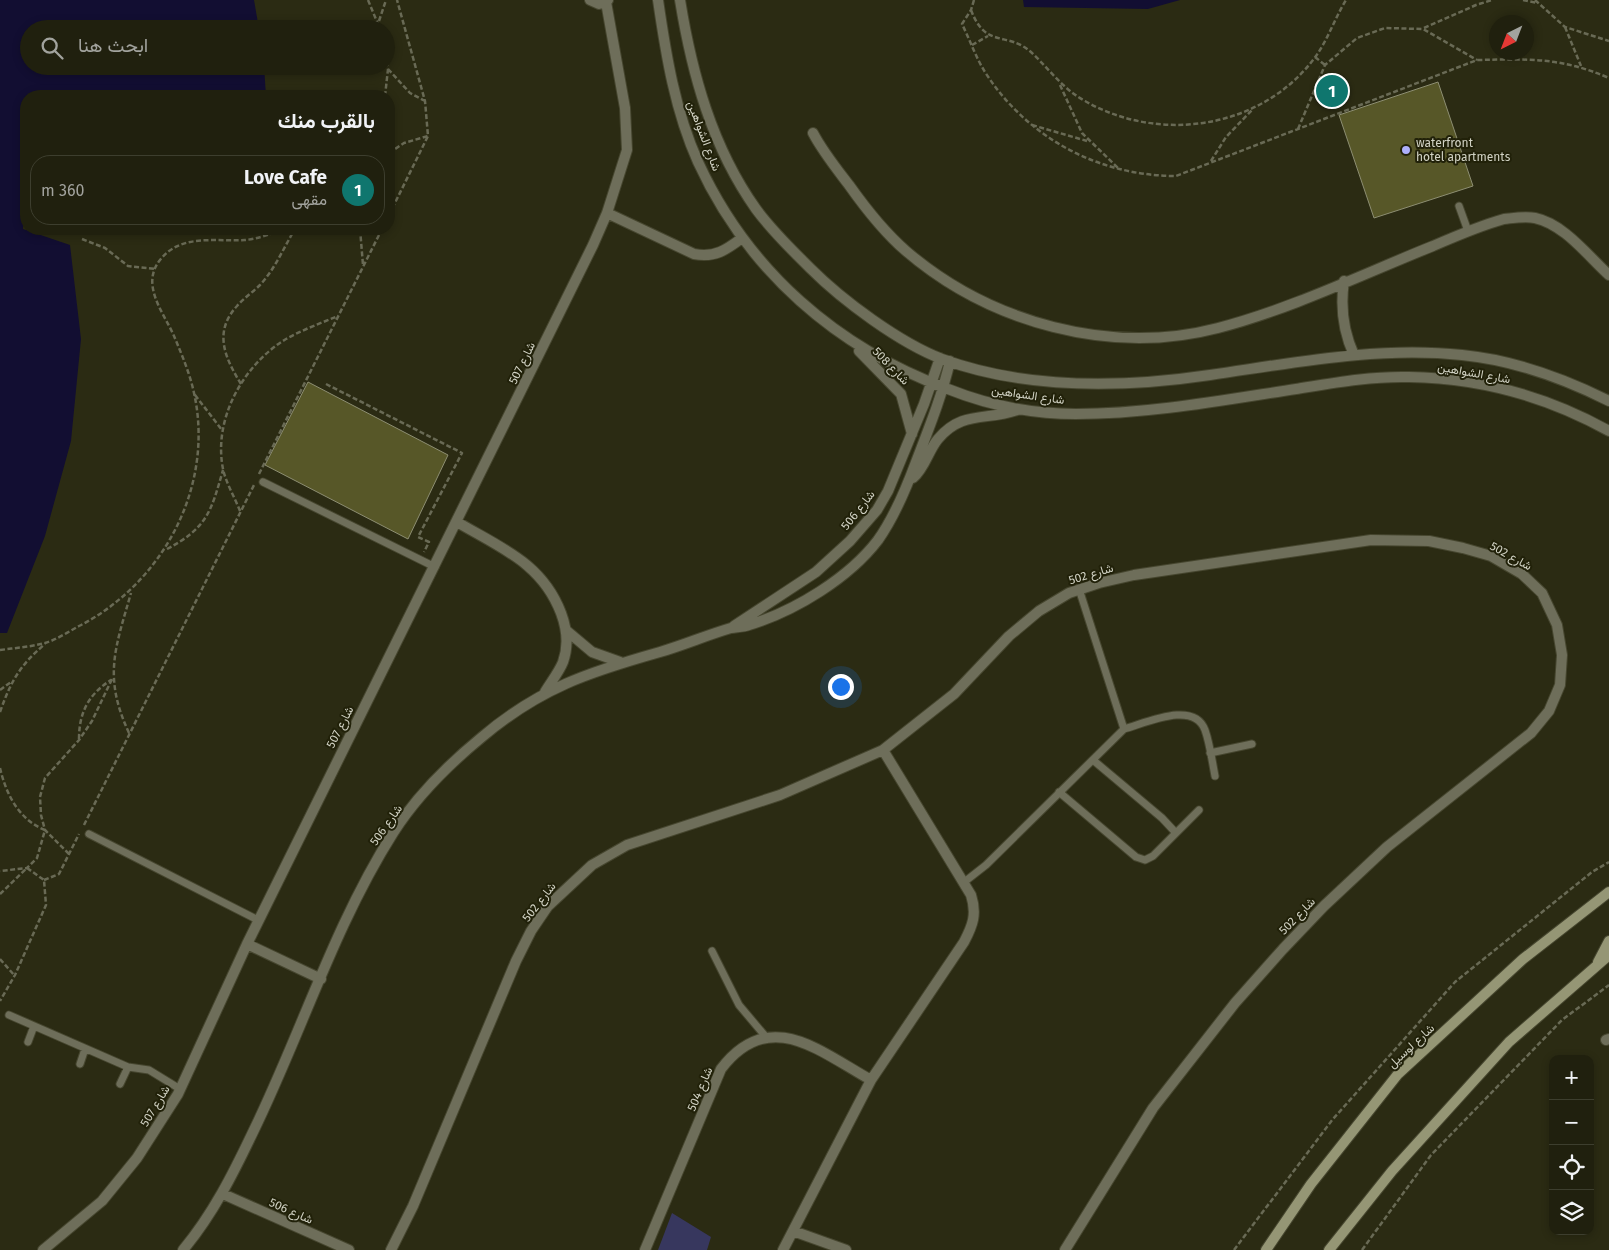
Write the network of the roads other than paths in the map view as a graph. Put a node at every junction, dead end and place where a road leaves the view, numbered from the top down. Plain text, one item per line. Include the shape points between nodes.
1 (590, 0) edge
2 (658, 0) edge
3 (680, 0) edge
4 (607, 1) edge
5 (813, 133) dead end
6 (1459, 206) dead end
7 (607, 213) junction
8 (1468, 231) junction
9 (742, 238) junction
10 (1609, 275) edge
11 (1344, 282) junction
12 (856, 346) junction
13 (1354, 355) junction
14 (945, 360) junction
15 (932, 384) junction
16 (944, 388) junction
17 (1609, 401) edge
18 (1020, 409) junction
19 (1609, 431) edge
20 (912, 434) junction
21 (260, 479) road end
22 (909, 482) junction
23 (457, 522) junction
24 (435, 567) junction
25 (1079, 589) junction
26 (731, 628) junction
27 (567, 632) junction
28 (620, 662) junction
29 (545, 693) junction
30 (1124, 729) junction
31 (1252, 744) dead end
32 (883, 750) junction
33 (1210, 753) junction
34 (1093, 760) junction
35 (1215, 776) dead end
36 (1059, 792) junction
37 (1200, 810) dead end
38 (1176, 833) junction
39 (88, 834) dead end
40 (963, 883) junction
41 (1609, 892) edge
42 (258, 920) junction
43 (1609, 941) edge
44 (246, 944) junction
45 (712, 951) dead end
46 (1609, 955) edge
47 (1595, 967) junction
48 (321, 979) junction
49 (9, 1015) dead end
50 (34, 1026) junction
51 (766, 1037) junction
52 (28, 1042) dead end
53 (85, 1049) junction
54 (80, 1064) dead end
55 (128, 1067) junction
56 (871, 1080) junction
57 (120, 1084) dead end
58 (180, 1089) junction
59 (223, 1194) junction
60 (793, 1231) junction
61 (43, 1250) edge
62 (183, 1250) edge
63 (349, 1250) edge
64 (391, 1250) edge
65 (645, 1250) edge
66 (783, 1250) edge
67 (846, 1250) edge
68 (1065, 1250) edge
69 (1266, 1250) edge
70 (1330, 1250) edge

1 - 4 street via 599,4
2 - 9 street, شارع الشواهين via 674,89 685,129 701,169
3 - 14 street, شارع الشواهين via 701,95 720,148 757,211 826,284 857,310
4 - 7 street, شارع 507 via 625,108 627,150
5 - 11 street via 858,198 906,250 934,273 971,295 1009,313 1046,325 1082,334 1122,338 1191,334 1248,319
6 - 8 lane
7 - 9 street via 694,254 718,254
7 - 23 street, شارع 507
8 - 10 street via 1504,219 1532,217 1545,221
8 - 11 street
9 - 12 street, شارع الشواهين via 798,300
11 - 13 street via 1341,309
12 - 15 street, شارع الشواهين
12 - 20 street, شارع 508 via 901,394
13 - 14 street, شارع الشواهين via 1179,379 1096,384 1060,383 985,373
13 - 17 street, شارع الشواهين via 1461,354 1503,361 1541,372
14 - 15 street, شارع 506
14 - 16 street, شارع 506
15 - 16 street, شارع الشواهين
15 - 20 street, شارع 506
16 - 18 street, شارع الشواهين via 981,401
16 - 22 street, شارع 506
18 - 19 street, شارع الشواهين via 1104,413 1363,379 1408,377 1448,379 1536,397
18 - 22 street, شارع 506 via 969,418 952,425 936,441
20 - 26 street, شارع 506 via 888,491 865,524 816,572
21 - 24 lane
22 - 26 street, شارع 506 via 887,525 852,569 799,603 750,625
23 - 24 street, شارع 507
23 - 27 street via 538,573 556,601
24 - 42 street, شارع 507
25 - 30 lane
25 - 32 street, شارع 502 via 1039,611 1009,636 954,694
25 - 68 street, شارع 502 via 1134,575 1371,540 1429,541 1491,556 1522,574 1542,592 1557,624 1562,655 1560,685 1549,711 1531,733 1387,847 1324,906 1235,1003 1153,1108
26 - 28 street, شارع 506 via 695,642
27 - 28 street via 592,652
27 - 29 street via 563,662
28 - 29 street, شارع 506 via 582,675
29 - 48 street, شارع 506 via 504,718 457,758 395,830 370,872
30 - 33 lane via 1188,714 1204,729
30 - 34 lane
31 - 33 lane
32 - 40 street
32 - 64 street, شارع 502 via 780,795 627,845 592,864 569,884 548,906 516,960
33 - 35 lane
34 - 36 lane
34 - 38 lane
36 - 38 lane via 1136,857 1145,860 1154,856
36 - 40 lane via 986,865
37 - 38 lane
39 - 42 lane
40 - 56 street via 975,908 970,930
41 - 69 street, شارع لوسيل via 1523,959 1398,1074 1311,1184
42 - 44 street, شارع 507
43 - 47 street
44 - 48 street
44 - 58 street, شارع 507
45 - 51 lane via 739,1005
46 - 47 street
47 - 70 street via 1509,1042 1392,1171
48 - 59 street, شارع 506 via 266,1106
49 - 50 lane
50 - 52 lane
50 - 53 lane
51 - 56 street, شارع 504 via 806,1044
51 - 65 street, شارع 504 via 744,1046 721,1069
53 - 54 lane
53 - 55 lane
55 - 57 lane
55 - 58 lane via 149,1070
56 - 60 street
58 - 61 street, شارع 507 via 137,1158 102,1201
59 - 62 street, شارع 506
59 - 63 street, شارع 506
60 - 66 street
60 - 67 street

